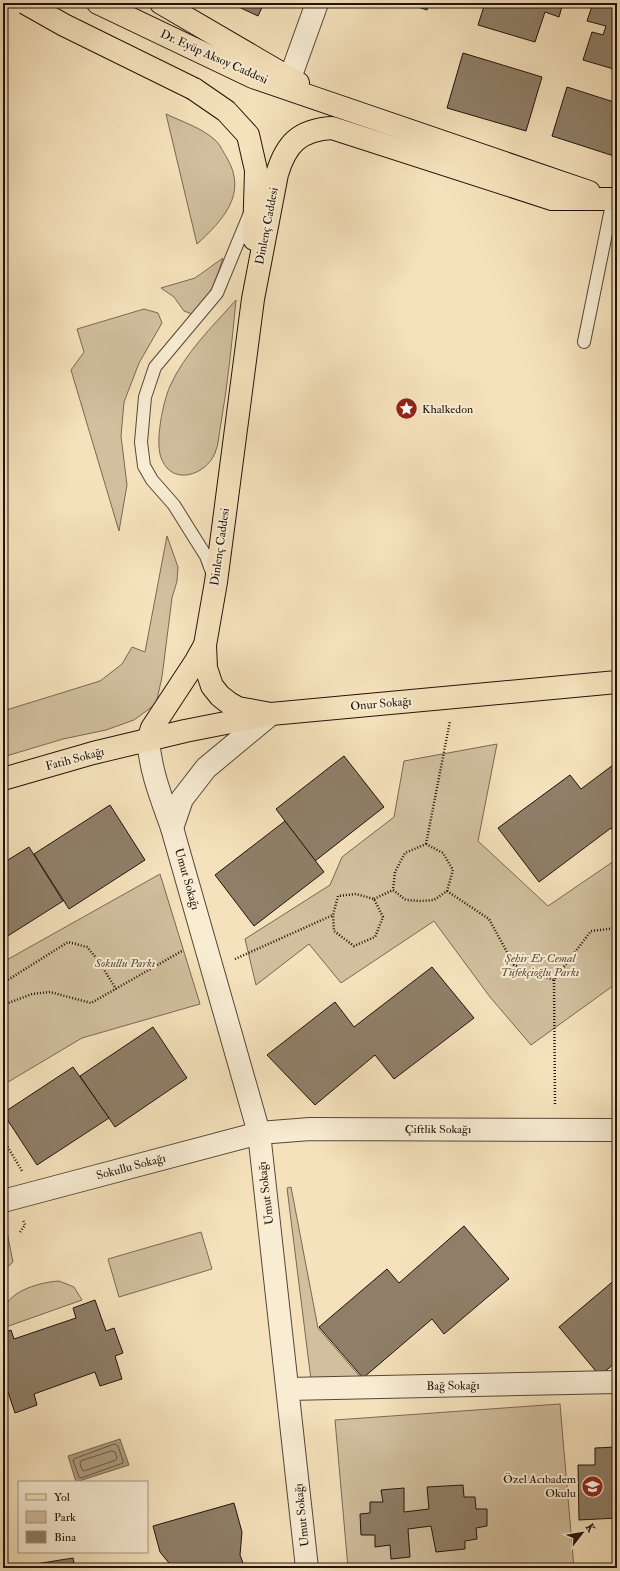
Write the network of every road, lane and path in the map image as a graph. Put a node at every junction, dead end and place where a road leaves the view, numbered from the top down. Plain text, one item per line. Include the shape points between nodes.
1 (25, 3) edge
2 (98, 3) edge
3 (161, 3) edge
4 (317, 3) edge
5 (290, 78) junction
6 (333, 104) junction
7 (615, 199) edge
8 (255, 201) junction
9 (253, 299) junction
10 (584, 342) dead end
11 (216, 582) junction
12 (205, 645) junction
13 (617, 682) edge
14 (455, 697) junction
15 (271, 714) junction
16 (148, 740) junction
17 (3, 779) edge
18 (172, 828) junction
19 (426, 844) junction
20 (393, 890) junction
21 (447, 891) junction
22 (374, 899) junction
23 (333, 915) junction
24 (617, 928) edge
25 (182, 951) dead end
26 (234, 960) dead end
27 (554, 980) junction
28 (3, 983) edge
29 (116, 989) junction
30 (3, 1005) edge
31 (555, 1129) junction
32 (617, 1130) edge
33 (259, 1133) junction
34 (3, 1139) edge
35 (25, 1175) dead end
36 (3, 1201) edge
37 (617, 1382) edge
38 (288, 1389) junction
39 (307, 1568) edge

1 - 8 main road, bridge via 194,89 226,111 248,135 256,170
2 - 6 main road, Dr. Eyüp Aksoy Caddesi via 253,77
3 - 5 main road
4 - 5 street
5 - 6 main road
6 - 7 main road via 580,190
7 - 9 main road, Dinlenç Caddesi via 552,199 332,128 312,131 294,141 277,174
7 - 10 lane
8 - 9 main road
8 - 11 lane via 217,293 155,367 145,397 141,442 144,466 152,480 174,505 206,556
9 - 11 main road, Dinlenç Caddesi
11 - 12 main road, Dinlenç Caddesi
12 - 15 main road, Dinlenç Caddesi via 206,668 212,686 220,696 238,708
12 - 16 main road, Dinlenç Caddesi via 152,728
13 - 14 main road, Onur Sokağı
14 - 15 main road, Onur Sokağı
14 - 19 path
15 - 16 main road, Onur Sokağı
15 - 18 street via 206,768 182,799
16 - 17 main road, Fatih Sokağı
16 - 18 street, Umut Sokağı via 154,780
18 - 33 street, Umut Sokağı
19 - 20 path via 404,853 394,872
19 - 21 path via 443,853 453,870
20 - 21 path via 406,900 421,901 434,900
20 - 22 path
21 - 27 path via 489,919 514,965
22 - 23 path via 356,894 338,896
22 - 23 path via 383,917 375,937 354,946 334,931
23 - 26 path
24 - 27 path via 591,931
25 - 29 path
27 - 31 path
28 - 29 path via 68,942 87,947
29 - 30 path via 91,1003 50,992 32,994
31 - 32 street, Çiftlik Sokağı
31 - 33 street, Çiftlik Sokağı via 310,1129
33 - 36 street, Sokullu Sokağı
33 - 38 street, Umut Sokağı
34 - 35 path
37 - 38 street, Bağ Sokağı
38 - 39 street, Umut Sokağı

